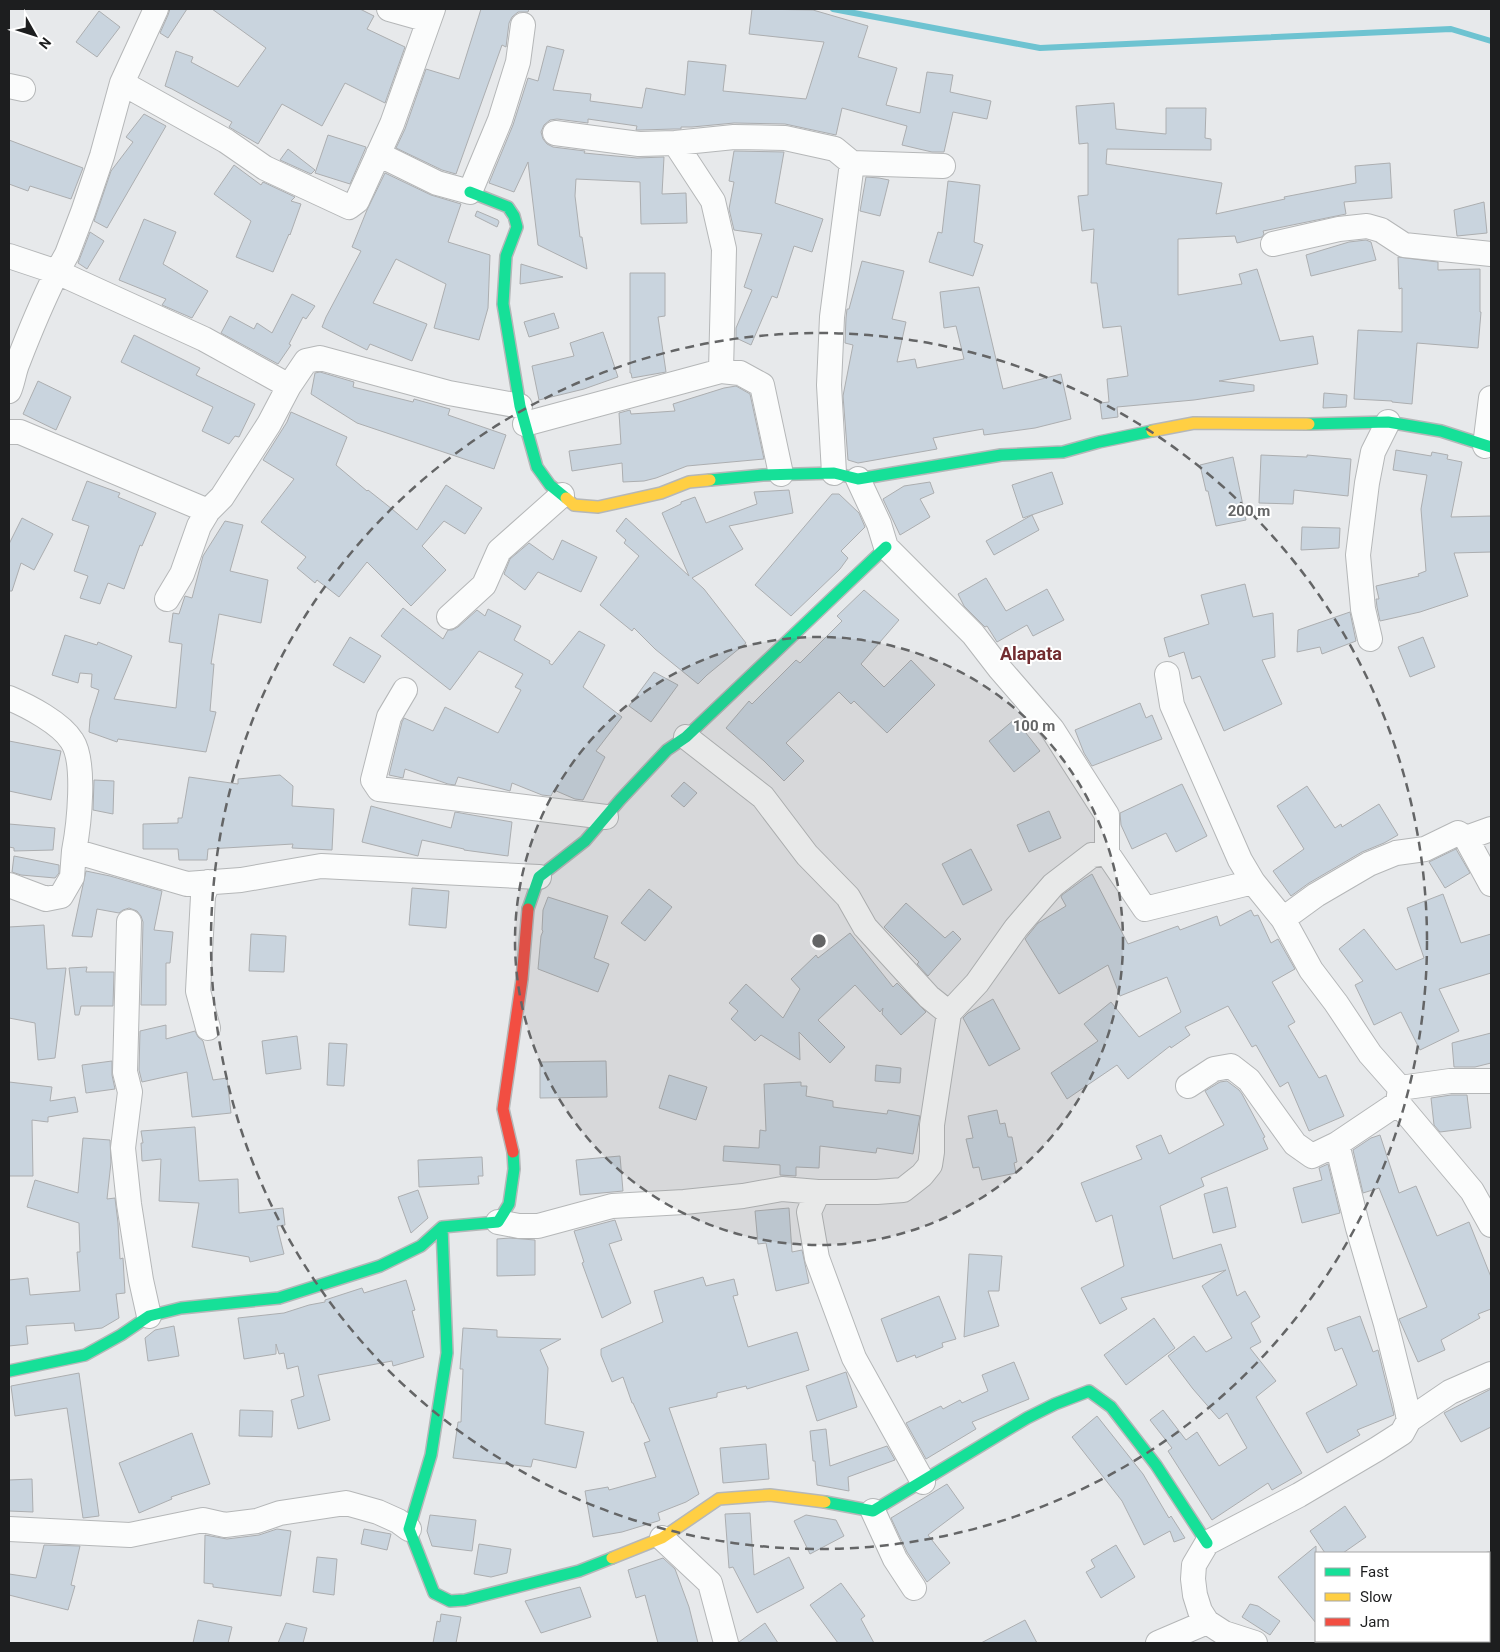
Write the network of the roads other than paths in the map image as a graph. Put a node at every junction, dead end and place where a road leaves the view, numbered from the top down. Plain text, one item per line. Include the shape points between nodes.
1 (156, 9) edge
2 (389, 9) edge
3 (431, 14) edge
4 (523, 25) dead end
5 (122, 83) junction
6 (555, 133) dead end
7 (675, 143) junction
8 (378, 154) junction
9 (852, 163) junction
10 (943, 166) dead end
11 (470, 192) junction
12 (1274, 244) dead end
13 (1491, 254) edge
14 (9, 256) edge
15 (57, 272) junction
16 (721, 371) junction
17 (289, 386) junction
18 (9, 391) edge
19 (1491, 398) edge
20 (523, 415) junction
21 (1388, 422) junction
22 (9, 432) edge
23 (1488, 446) edge
24 (834, 473) junction
25 (781, 474) junction
26 (858, 480) junction
27 (562, 495) junction
28 (208, 511) junction
29 (886, 547) junction
30 (167, 599) dead end
31 (449, 617) dead end
32 (1370, 638) dead end
33 (1167, 674) dead end
34 (405, 690) dead end
35 (9, 698) edge
36 (686, 737) junction
37 (606, 817) junction
38 (1491, 829) edge
39 (1466, 838) junction
40 (74, 851) junction
41 (1107, 853) junction
42 (539, 877) junction
43 (208, 882) junction
44 (1253, 882) junction
45 (1491, 884) edge
46 (9, 885) edge
47 (1283, 919) junction
48 (128, 922) dead end
49 (949, 1013) junction
50 (208, 1028) dead end
51 (1491, 1081) edge
52 (1188, 1086) dead end
53 (1399, 1095) junction
54 (1337, 1144) junction
55 (818, 1192) junction
56 (498, 1222) junction
57 (1491, 1225) edge
58 (442, 1227) junction
59 (149, 1316) junction
60 (9, 1371) edge
61 (1491, 1374) edge
62 (1409, 1420) junction
63 (923, 1482) junction
64 (872, 1511) junction
65 (9, 1529) edge
66 (409, 1529) junction
67 (662, 1538) junction
68 (1207, 1543) junction
69 (914, 1588) dead end
70 (1207, 1622) junction
71 (726, 1643) edge
72 (1158, 1643) edge
73 (1255, 1643) edge

1 - 5 street
2 - 3 street
3 - 8 street
4 - 11 street via 518,62 505,103
5 - 8 street via 226,141 265,168 349,207 358,201
5 - 15 street via 89,194
6 - 7 street via 639,144
7 - 9 street via 734,137 785,138 836,149
7 - 16 street via 712,201 724,249
8 - 11 street via 437,183
9 - 10 street
9 - 24 street via 832,318 829,385
11 - 20 street via 508,207 517,227 506,256 503,304
12 - 13 street via 1367,226 1382,230 1404,245
14 - 15 street
15 - 17 street via 204,339
15 - 18 street via 27,338
16 - 20 street
16 - 25 street via 740,373 762,385
17 - 20 street via 306,361 320,358
17 - 28 street via 269,424 222,497
19 - 23 street
20 - 27 street via 537,467
21 - 23 street via 1441,431
21 - 26 street via 1194,424 1063,452 1001,455
21 - 32 street via 1372,452 1358,555 1363,609
22 - 28 street via 20,432
24 - 25 street
24 - 26 street
25 - 27 street via 689,482 661,493 598,507 574,505
26 - 29 street
27 - 31 street via 499,551 484,585
28 - 30 street via 198,526 182,574
29 - 36 street
29 - 41 street via 973,634 1052,728 1107,816
33 - 44 street via 1172,705 1240,860
34 - 37 street via 389,718 374,780 379,789
35 - 40 street via 28,706 63,730 73,741 79,760 79,822
36 - 37 street via 667,750
36 - 49 street via 763,797 807,855 848,897 865,927
37 - 42 street via 585,841
38 - 39 street
39 - 45 street
39 - 47 street via 1458,833 1425,849 1396,853 1369,864
40 - 43 street via 188,884
40 - 46 street via 72,877 60,896 46,899
41 - 44 street via 1145,909
41 - 49 street via 1092,854 1053,886 1016,928 977,983
42 - 43 street via 322,866 241,880
42 - 56 street via 528,907 522,979 503,1108 514,1169 509,1204
43 - 50 street via 203,896 198,991
44 - 47 street
47 - 53 street via 1311,970
48 - 59 street via 125,1072 130,1092 124,1148 129,1204
49 - 55 street via 932,1125 932,1152 930,1164 922,1175 903,1190
51 - 53 street via 1450,1082
52 - 54 street via 1214,1069 1231,1066 1248,1080 1296,1144 1312,1156
53 - 54 street
53 - 57 street via 1472,1191
54 - 62 street
55 - 56 street via 782,1189 684,1202 612,1206 538,1226
55 - 63 street via 809,1212 817,1258 854,1358
56 - 58 street
58 - 59 street via 421,1246 380,1266 279,1298 181,1308
58 - 66 street via 446,1353 431,1455
59 - 60 street via 85,1356
61 - 62 street via 1450,1392
62 - 68 street via 1402,1433 1299,1495
63 - 64 street
63 - 68 street via 1051,1405 1089,1391 1110,1407 1151,1457
64 - 67 street via 770,1495 719,1499
64 - 69 street via 895,1559
65 - 66 street via 130,1535 203,1520 225,1525 257,1521 280,1513 346,1503 378,1512
66 - 67 street via 434,1593 450,1601 579,1571
67 - 71 street via 710,1583
68 - 70 street via 1194,1565 1193,1579 1195,1595
70 - 72 street
70 - 73 street via 1224,1633

